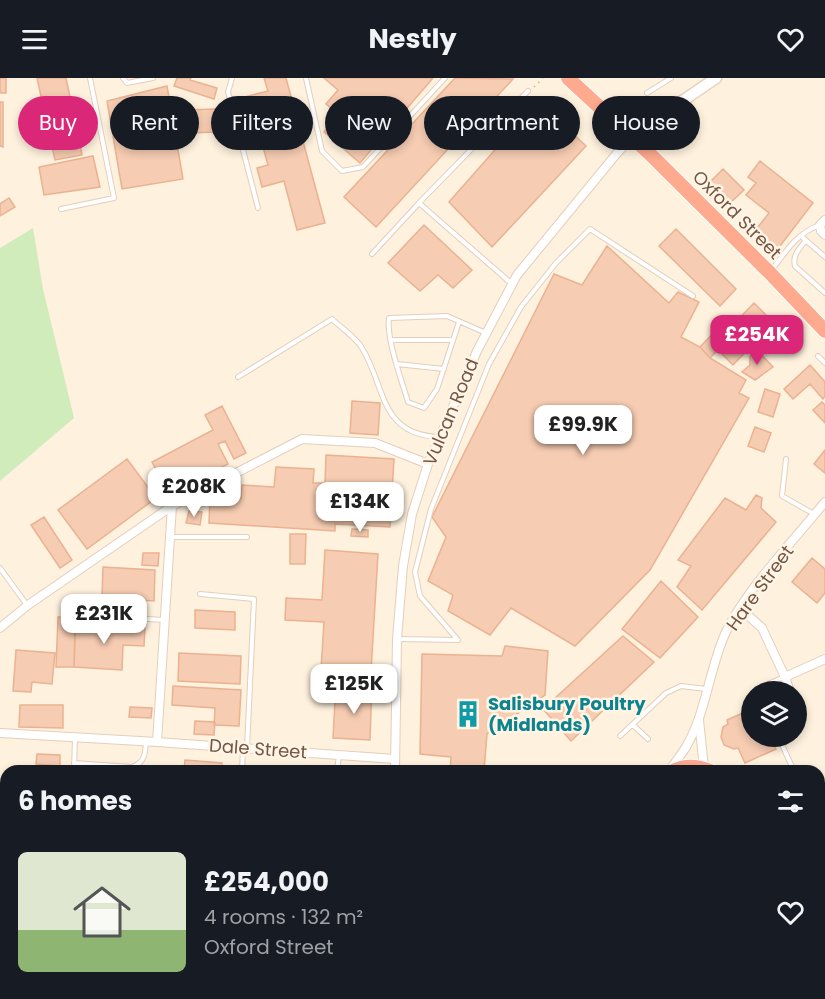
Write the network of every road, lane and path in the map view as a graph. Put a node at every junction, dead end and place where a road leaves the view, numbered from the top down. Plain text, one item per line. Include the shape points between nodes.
1 (90, 78) edge
2 (123, 78) edge
3 (153, 78) edge
4 (232, 78) edge
5 (306, 78) edge
6 (445, 78) edge
7 (543, 78) edge
8 (568, 78) edge
9 (671, 78) edge
10 (716, 78) edge
11 (528, 91) joint
12 (647, 93) dead end
13 (690, 96) edge
14 (592, 100) edge
15 (622, 150) edge
16 (646, 150) edge
17 (419, 203) junction
18 (258, 208) dead end
19 (61, 209) dead end
20 (823, 222) edge
21 (825, 234) edge
22 (801, 236) junction
23 (806, 240) junction
24 (372, 254) dead end
25 (825, 257) edge
26 (770, 273) junction
27 (512, 284) junction
28 (825, 293) edge
29 (693, 296) dead end
30 (459, 322) junction
31 (825, 332) edge
32 (486, 334) junction
33 (392, 340) junction
34 (453, 340) junction
35 (818, 356) dead end
36 (825, 363) edge
37 (397, 364) junction
38 (444, 369) junction
39 (238, 377) dead end
40 (439, 437) junction
41 (786, 459) dead end
42 (428, 464) junction
43 (825, 502) edge
44 (172, 506) junction
45 (815, 514) junction
46 (170, 537) junction
47 (247, 537) dead end
48 (0, 568) edge
49 (200, 594) dead end
50 (28, 605) junction
51 (741, 609) junction
52 (83, 615) dead end
53 (165, 620) junction
54 (0, 628) edge
55 (397, 639) junction
56 (825, 659) edge
57 (785, 677) junction
58 (776, 681) edge
59 (786, 681) edge
60 (706, 689) junction
61 (699, 716) junction
62 (633, 725) junction
63 (0, 733) edge
64 (620, 736) dead end
65 (75, 737) junction
66 (648, 739) dead end
67 (147, 741) junction
68 (157, 742) junction
69 (783, 747) edge
70 (245, 748) junction
71 (339, 755) junction
72 (395, 759) junction
73 (74, 763) joint
74 (103, 765) edge
75 (137, 765) edge
76 (243, 765) edge
77 (338, 765) edge
78 (394, 765) edge
79 (675, 765) edge
80 (706, 765) edge
81 (791, 765) edge

1 - 19 lane via 114,198
2 - 3 lane via 127,83
4 - 18 lane via 228,92
5 - 6 lane via 322,151 342,171 363,166
7 - 11 path
8 - 14 highway, Oxford Street
9 - 12 lane
10 - 13 main road
11 - 17 lane
15 - 27 street, Vulcan Road
16 - 26 highway, Oxford Street
17 - 24 lane
17 - 27 lane
20 - 21 street via 821,231
20 - 22 lane
22 - 23 lane
22 - 26 lane
23 - 25 lane
23 - 28 lane via 794,258 795,266
26 - 31 highway, Oxford Street
27 - 32 street, Vulcan Road
29 - 55 lane via 590,229 556,262 520,307 489,364 431,509 414,572 420,596 458,640
30 - 32 lane
30 - 33 lane via 447,316 389,318
30 - 34 lane
32 - 40 street, Vulcan Road
33 - 34 lane
33 - 37 lane
34 - 38 lane
35 - 36 lane
37 - 38 lane
37 - 38 lane via 408,402 424,408
39 - 40 lane via 332,319 362,347 386,404 403,428
40 - 42 street, Vulcan Road
41 - 45 lane via 782,496
42 - 44 street via 375,443 302,439
42 - 55 street, Vulcan Road via 412,514
43 - 45 street, Hare Street
44 - 46 street
44 - 50 street
45 - 51 street, Hare Street
46 - 47 lane
46 - 53 street
48 - 50 lane
49 - 70 lane via 254,599
50 - 54 street
51 - 57 street via 762,628
51 - 60 street, Hare Street via 727,632
52 - 53 lane
53 - 68 street
55 - 72 street, Vulcan Road
56 - 57 street
57 - 58 lane
57 - 59 street
60 - 61 street, Hare Street
60 - 62 lane via 681,686 666,693
61 - 79 street, Hare Street
61 - 80 street, Hare Street
62 - 64 lane
62 - 66 lane
63 - 65 street, Dale Street
65 - 67 street, Dale Street
65 - 73 lane
67 - 68 street, Dale Street
67 - 75 lane via 145,757
68 - 70 street, Dale Street
69 - 81 lane
70 - 71 street, Dale Street
70 - 76 lane
71 - 72 street, Dale Street
71 - 77 lane
72 - 78 street, Vulcan Road
73 - 74 lane

